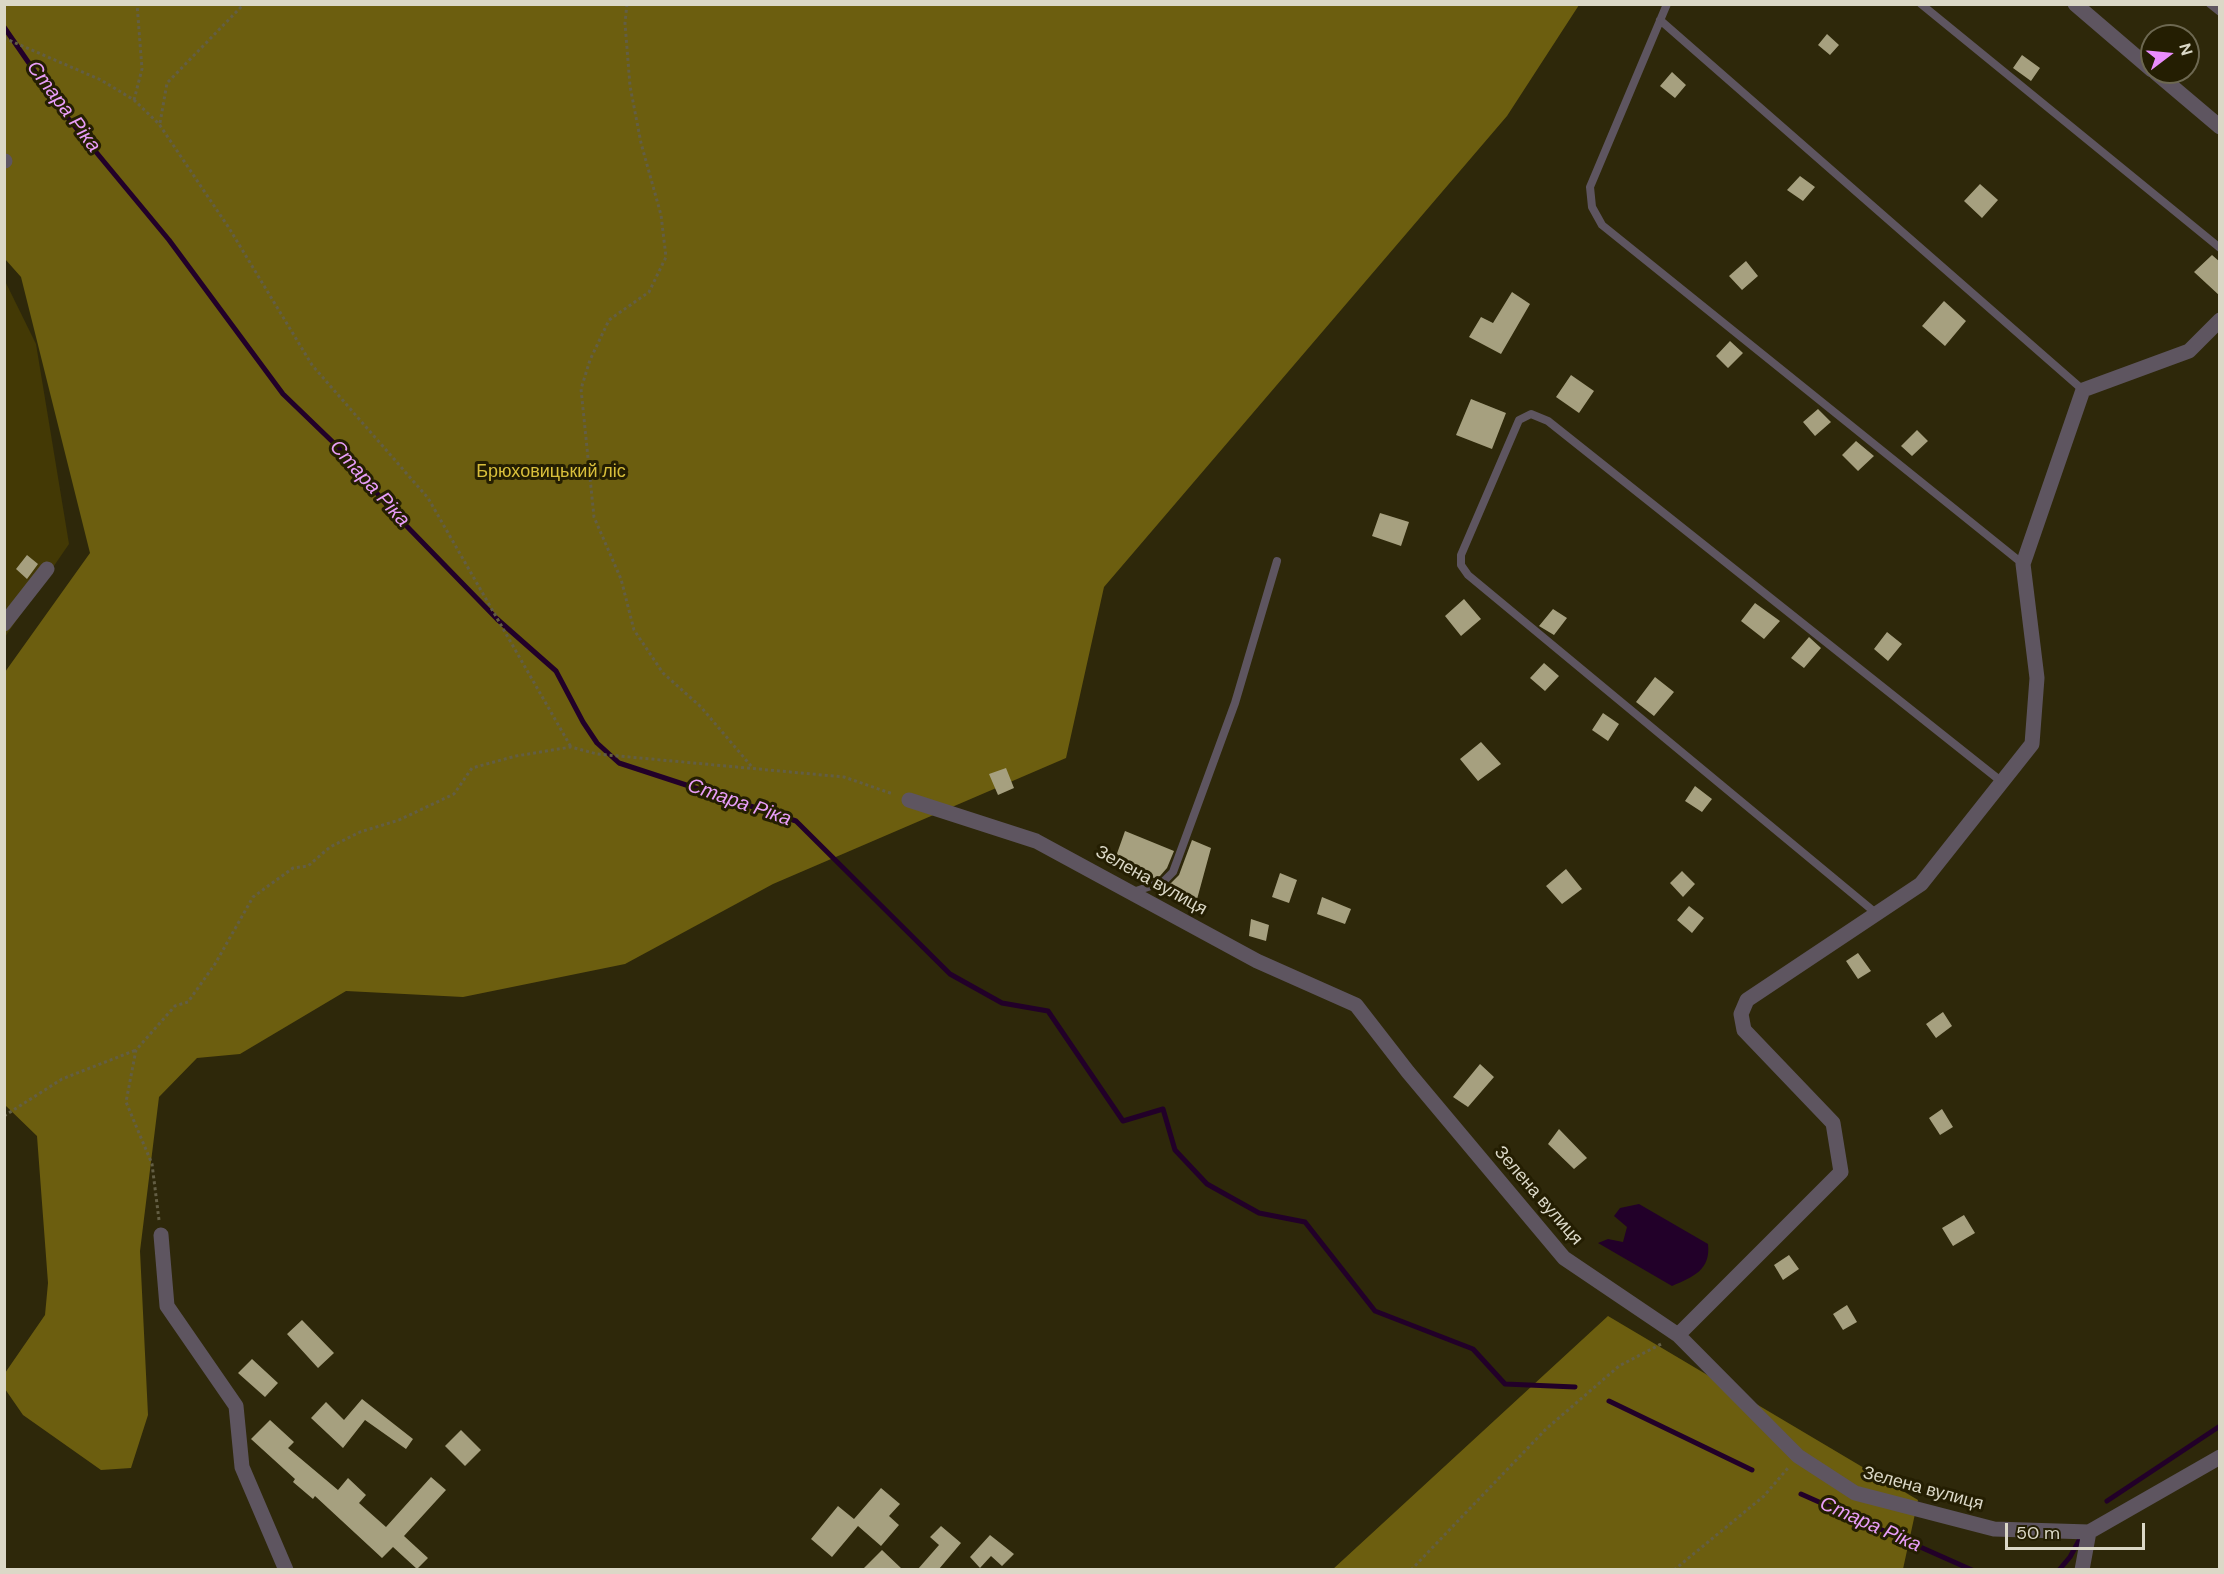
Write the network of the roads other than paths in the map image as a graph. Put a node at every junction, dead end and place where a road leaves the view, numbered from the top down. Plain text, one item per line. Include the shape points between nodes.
1 (1667, 4) edge
2 (1921, 4) edge
3 (2075, 4) edge
4 (2210, 4) edge
5 (2220, 12) edge
6 (1660, 20) junction
7 (2140, 60) edge
8 (2169, 84) edge
9 (2220, 127) edge
10 (2220, 248) edge
11 (2220, 320) edge
12 (2084, 390) junction
13 (1277, 561) dead end
14 (2023, 564) junction
15 (47, 569) dead end
16 (4, 624) edge
17 (2002, 782) junction
18 (909, 800) road end
19 (1133, 892) junction
20 (1877, 915) junction
21 (161, 1235) road end
22 (1678, 1335) junction
23 (2220, 1457) edge
24 (2089, 1532) junction
25 (286, 1569) edge
26 (2082, 1569) edge

1 - 6 lane
2 - 10 lane
3 - 7 street
4 - 5 lane
6 - 12 lane
6 - 14 lane via 1590,187 1592,207 1602,225
8 - 9 street
11 - 12 street via 2189,351
12 - 14 street
13 - 19 lane via 1235,703 1173,872 1162,882
14 - 17 street via 2037,678 2032,744
15 - 16 street
17 - 20 street via 1921,884
17 - 20 lane via 1548,422 1531,414 1519,420 1461,555 1461,565
18 - 19 street, Зелена вулиця via 1036,841
19 - 22 street, Зелена вулиця via 1257,961 1356,1005 1564,1258
20 - 22 street via 1747,1000 1741,1014 1744,1030 1833,1123 1840,1172
21 - 25 street via 167,1306 236,1406 242,1467
22 - 24 street, Зелена вулиця via 1798,1456 1855,1493 1994,1529
23 - 24 street
24 - 26 street

